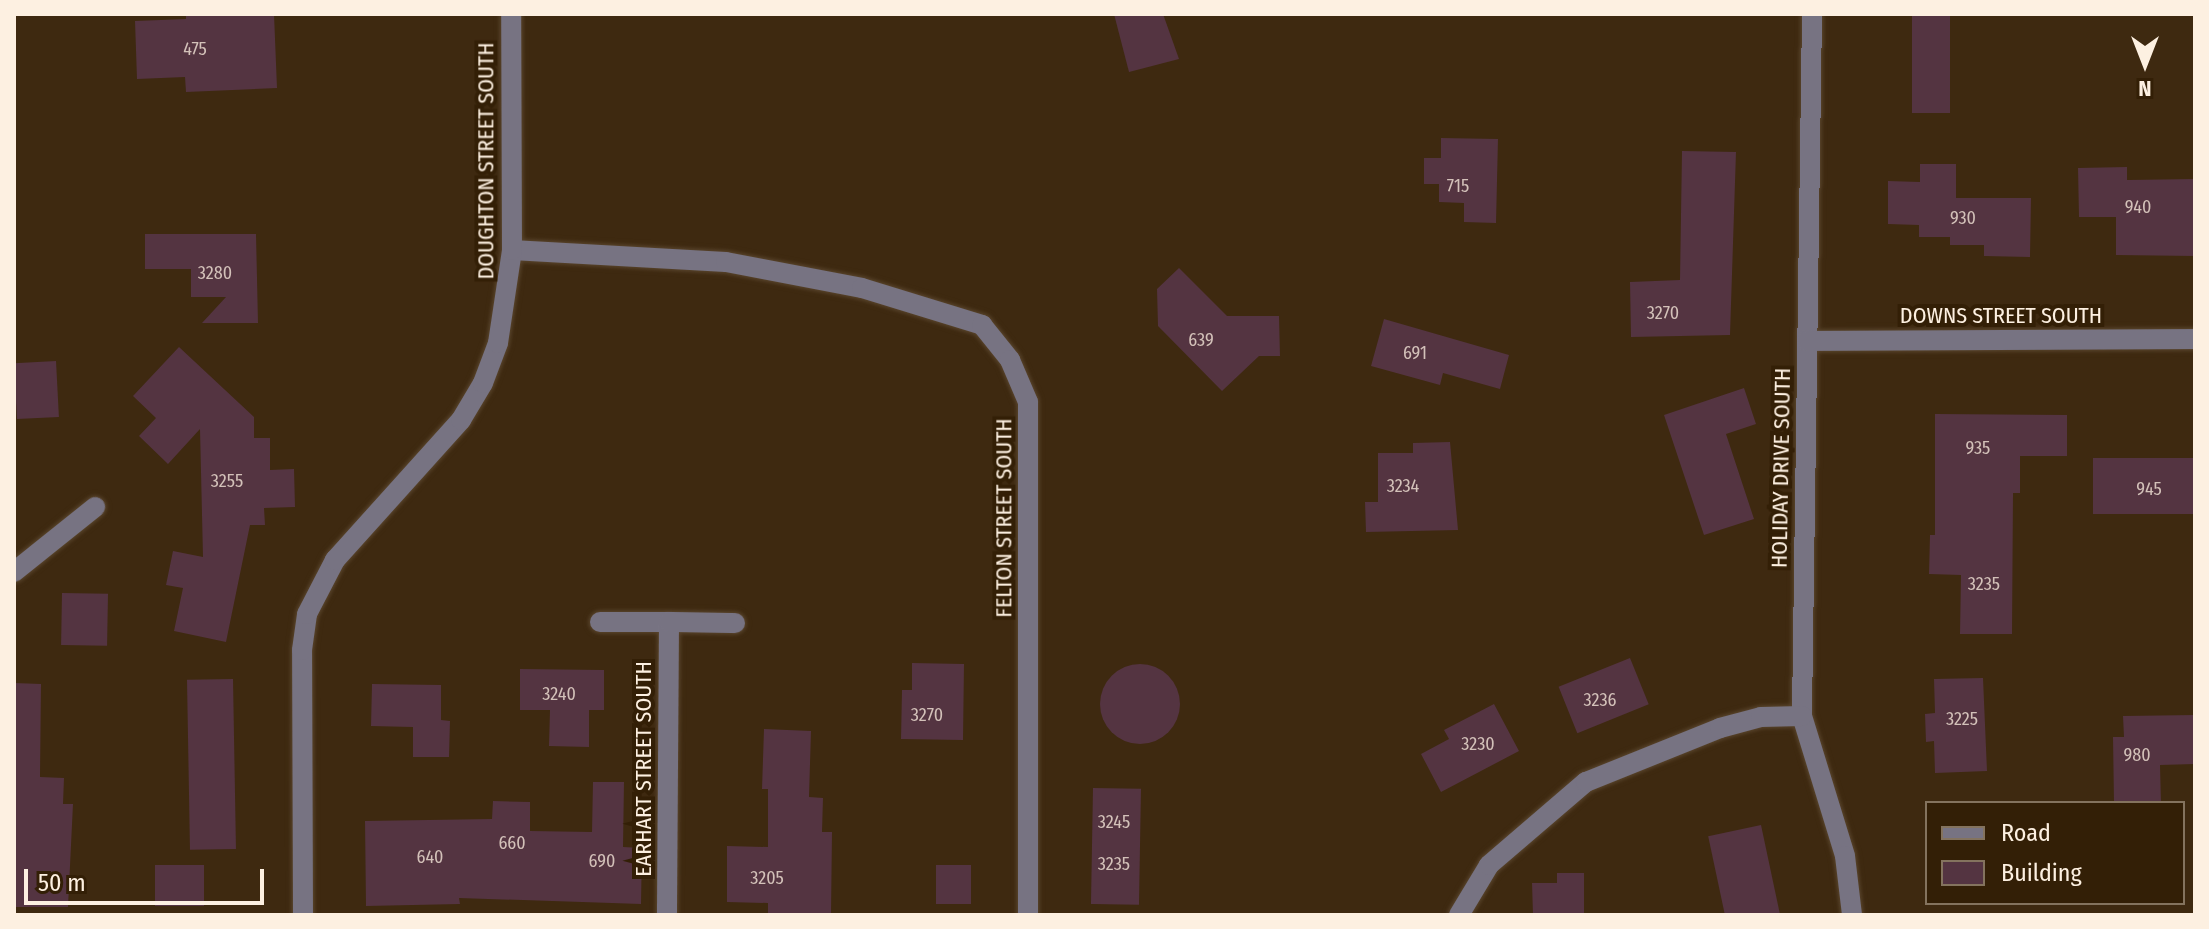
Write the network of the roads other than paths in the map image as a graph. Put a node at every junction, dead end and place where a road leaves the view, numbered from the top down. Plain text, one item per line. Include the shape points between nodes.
1 (511, 14) edge
2 (1812, 14) edge
3 (512, 250) junction
4 (2195, 339) edge
5 (1807, 341) junction
6 (95, 507) dead end
7 (14, 572) edge
8 (600, 622) dead end
9 (669, 622) junction
10 (735, 623) dead end
11 (1802, 716) junction
12 (303, 915) edge
13 (667, 915) edge
14 (1028, 915) edge
15 (1459, 915) edge
16 (1852, 915) edge

1 - 3 street, DOUGHTON STREET SOUTH
2 - 5 street, HOLIDAY DRIVE SOUTH
3 - 12 street, DOUGHTON STREET SOUTH via 508,299 483,383 444,440 335,560 307,614 302,650
3 - 14 street, FELTON STREET SOUTH via 726,262 862,288 982,325 1010,360 1028,402
4 - 5 street, DOWNS STREET SOUTH
5 - 11 street, HOLIDAY DRIVE SOUTH
6 - 7 street
8 - 9 street
9 - 10 street
9 - 13 street, EARHART STREET SOUTH
11 - 15 street via 1761,717 1720,728 1586,782 1489,865
11 - 16 street, HOLIDAY DRIVE SOUTH via 1845,856

